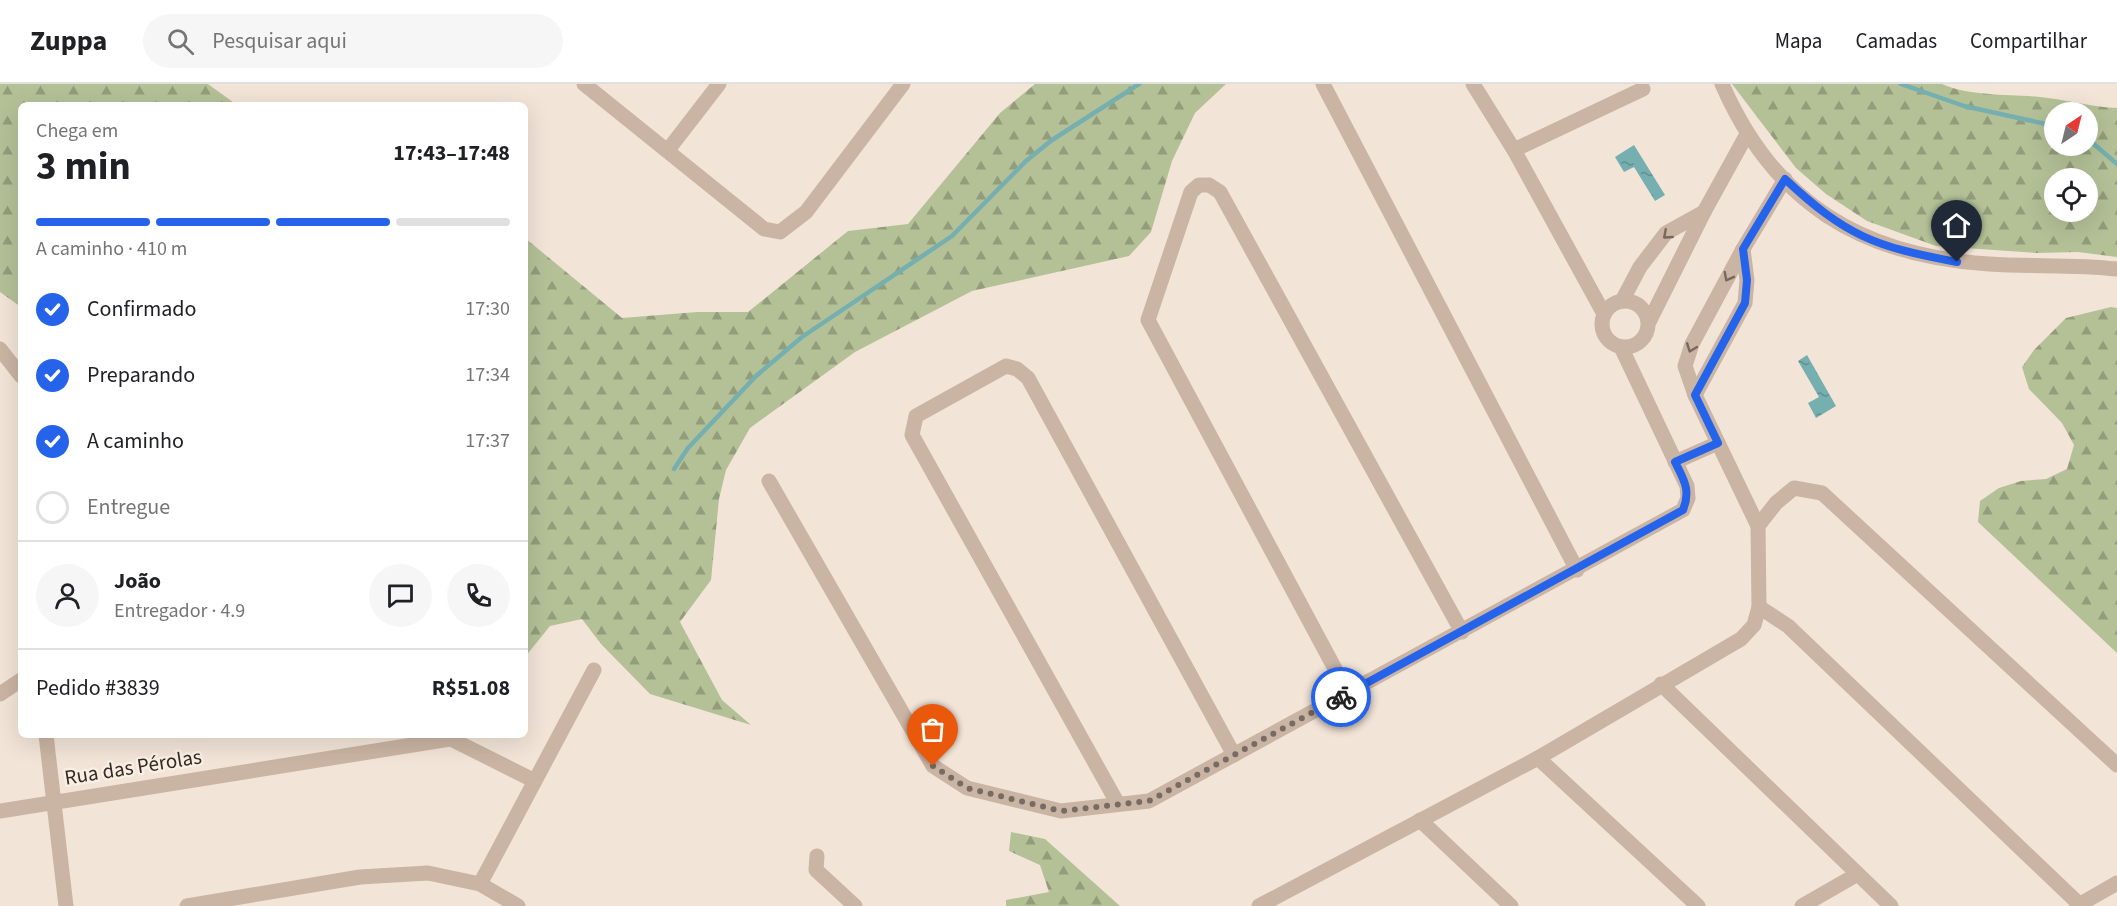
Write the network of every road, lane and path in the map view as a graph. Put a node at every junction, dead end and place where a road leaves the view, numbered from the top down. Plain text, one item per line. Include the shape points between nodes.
1 (584, 84) edge
2 (719, 84) edge
3 (903, 84) edge
4 (1323, 84) edge
5 (1473, 84) edge
6 (1722, 84) edge
7 (1644, 89) dead end
8 (1747, 134) junction
9 (668, 150) junction
10 (1514, 150) junction
11 (1785, 179) junction
12 (1704, 212) junction
13 (1743, 249) junction
14 (2117, 269) edge
15 (1622, 301) junction
16 (1604, 314) junction
17 (1649, 322) junction
18 (1621, 347) junction
19 (0, 348) edge
20 (18, 372) edge
21 (1695, 395) junction
22 (1718, 443) junction
23 (1675, 462) junction
24 (769, 481) dead end
25 (1758, 526) junction
26 (1577, 570) junction
27 (1759, 607) junction
28 (1462, 632) junction
29 (594, 670) dead end
30 (18, 682) edge
31 (1661, 684) junction
32 (1348, 693) junction
33 (0, 694) edge
34 (46, 738) edge
35 (441, 738) edge
36 (449, 738) edge
37 (1234, 755) junction
38 (1538, 758) junction
39 (2117, 765) edge
40 (535, 781) junction
41 (53, 801) junction
42 (1118, 804) junction
43 (0, 811) edge
44 (1420, 820) junction
45 (818, 856) dead end
46 (1856, 874) junction
47 (480, 884) junction
48 (2117, 884) edge
49 (2078, 905) edge
50 (66, 906) edge
51 (187, 906) edge
52 (518, 906) edge
53 (855, 906) edge
54 (1259, 906) edge
55 (1510, 906) edge
56 (1698, 906) edge
57 (1802, 906) edge
58 (1891, 906) edge

1 - 9 street
2 - 9 street
3 - 9 street via 806,212 780,232 764,229
4 - 26 street
5 - 10 street
6 - 8 street
7 - 10 street
8 - 11 street
8 - 12 street
10 - 16 street
11 - 13 street
11 - 14 street via 1837,224 1887,247 1957,262
12 -> 15 street via 1666,233 1640,267
12 - 17 street
13 - 21 street via 1745,303
13 -> 21 street via 1692,344 1685,366
15 - 16 street
15 - 17 street via 1643,308
16 - 18 street via 1604,335
17 - 18 street via 1641,342
18 - 23 street
19 - 20 street
21 - 22 street
22 - 23 street
22 - 25 street
23 - 26 street via 1687,486 1683,510
24 - 42 street via 933,766 967,788 1061,811
25 - 27 street
25 - 39 street via 1794,488 1822,493
26 - 28 street
27 - 31 street via 1754,625 1741,639
27 - 49 street via 1788,626
28 - 32 street
28 - 32 street via 1220,192 1209,185 1199,185 1191,192 1148,320
29 - 40 street
30 - 33 street
31 - 38 street
31 - 46 street
32 - 37 street
34 - 41 street
35 - 41 street, Rua das Pérolas
36 - 40 street
37 - 42 street via 1149,801
37 - 42 street via 1028,378 1006,366 916,416 912,435
38 - 44 street
38 - 56 street
40 - 47 street
41 - 43 street, Rua das Pérolas
41 - 50 street
44 - 54 street
44 - 55 street
45 - 53 street via 816,870
46 - 57 street
46 - 58 street
47 - 51 street via 428,873 400,873
47 - 52 street
48 - 49 street

